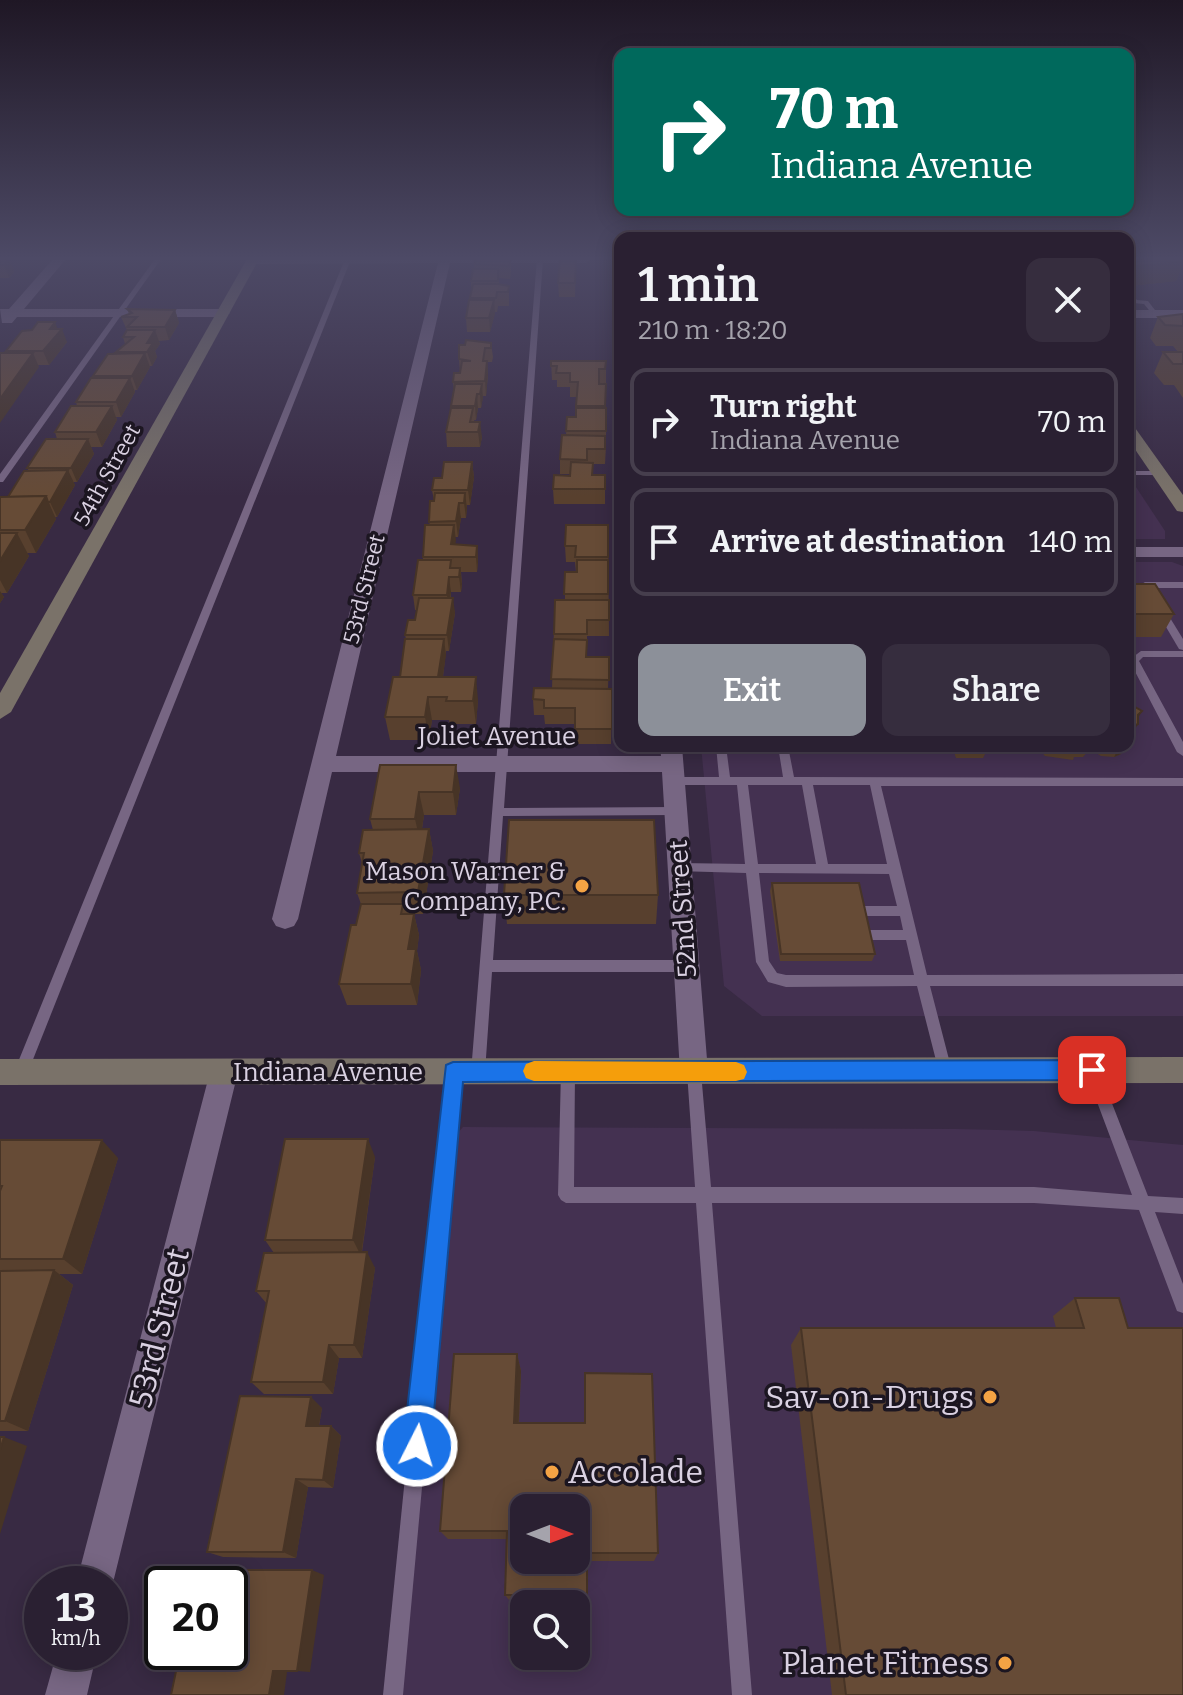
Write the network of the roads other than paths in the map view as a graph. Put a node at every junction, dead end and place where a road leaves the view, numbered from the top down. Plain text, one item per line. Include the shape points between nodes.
1 (101, 338) edge
2 (209, 338) edge
3 (315, 338) edge
4 (426, 338) edge
5 (534, 338) edge
6 (1135, 447) edge
7 (1134, 473) edge
8 (1159, 473) junction
9 (0, 480) edge
10 (1183, 507) edge
11 (1134, 552) edge
12 (1183, 552) edge
13 (1183, 585) edge
14 (1183, 647) edge
15 (1183, 654) edge
16 (0, 712) edge
17 (722, 752) edge
18 (784, 752) edge
19 (1183, 752) edge
20 (322, 764) junction
21 (500, 764) junction
22 (673, 764) edge
23 (725, 781) junction
24 (742, 782) junction
25 (789, 782) junction
26 (807, 782) junction
27 (1183, 782) edge
28 (875, 783) junction
29 (676, 811) junction
30 (497, 812) junction
31 (680, 868) junction
32 (753, 868) junction
33 (823, 869) junction
34 (894, 869) junction
35 (757, 911) junction
36 (773, 911) edge
37 (861, 911) edge
38 (905, 911) junction
39 (285, 919) dead end
40 (760, 935) junction
41 (776, 935) edge
42 (866, 935) edge
43 (911, 935) junction
44 (487, 966) junction
45 (687, 966) junction
46 (1183, 980) edge
47 (923, 983) junction
48 (1092, 1070) junction
49 (1183, 1070) edge
50 (568, 1071) junction
51 (945, 1071) junction
52 (224, 1072) junction
53 (466, 1072) junction
54 (694, 1072) junction
55 (6, 1074) edge
56 (703, 1194) junction
57 (1143, 1202) junction
58 (1183, 1206) edge
59 (1183, 1305) edge
60 (100, 1566) edge
61 (72, 1670) edge
62 (66, 1695) edge
63 (393, 1695) edge
64 (742, 1695) edge

1 - 9 lane
2 - 16 street, 54th Street
3 - 55 lane
4 - 20 street, 53rd Street
5 - 21 lane
6 - 8 street
7 - 8 lane
8 - 10 street
11 - 12 street
13 - 14 lane via 1141,585
15 - 19 lane via 1141,654 1134,660
17 - 23 lane
18 - 25 lane
20 - 21 street, Joliet Avenue
20 - 39 street, 53rd Street
21 - 22 street, Joliet Avenue
21 - 30 lane
22 - 23 lane
22 - 29 street, 52nd Street
23 - 24 lane
24 - 25 lane
24 - 32 lane
25 - 26 lane
26 - 28 lane
26 - 33 lane
27 - 28 lane
28 - 34 lane
29 - 30 lane
29 - 31 street, 52nd Street
30 - 44 lane
31 - 32 lane
31 - 45 street, 52nd Street
32 - 33 lane
32 - 35 lane
33 - 34 lane
34 - 38 lane
35 - 36 lane
35 - 40 lane
37 - 38 lane
38 - 43 lane
40 - 41 lane
40 - 47 lane via 763,962 773,978
42 - 43 lane
43 - 47 lane
44 - 45 lane
44 - 53 lane
45 - 54 street, 52nd Street
46 - 47 lane
47 - 51 lane
48 - 49 street, Indiana Avenue
48 - 51 street, Indiana Avenue
48 - 57 lane
50 - 53 street, Indiana Avenue
50 - 54 street, Indiana Avenue
50 - 56 lane via 566,1195
51 - 54 street, Indiana Avenue
52 - 53 street, Indiana Avenue
52 - 55 street, Indiana Avenue
52 - 60 street, 53rd Street
53 - 63 lane
54 - 56 lane
56 - 57 lane via 1034,1195
56 - 64 lane
57 - 58 lane
57 - 59 lane
61 - 62 street

